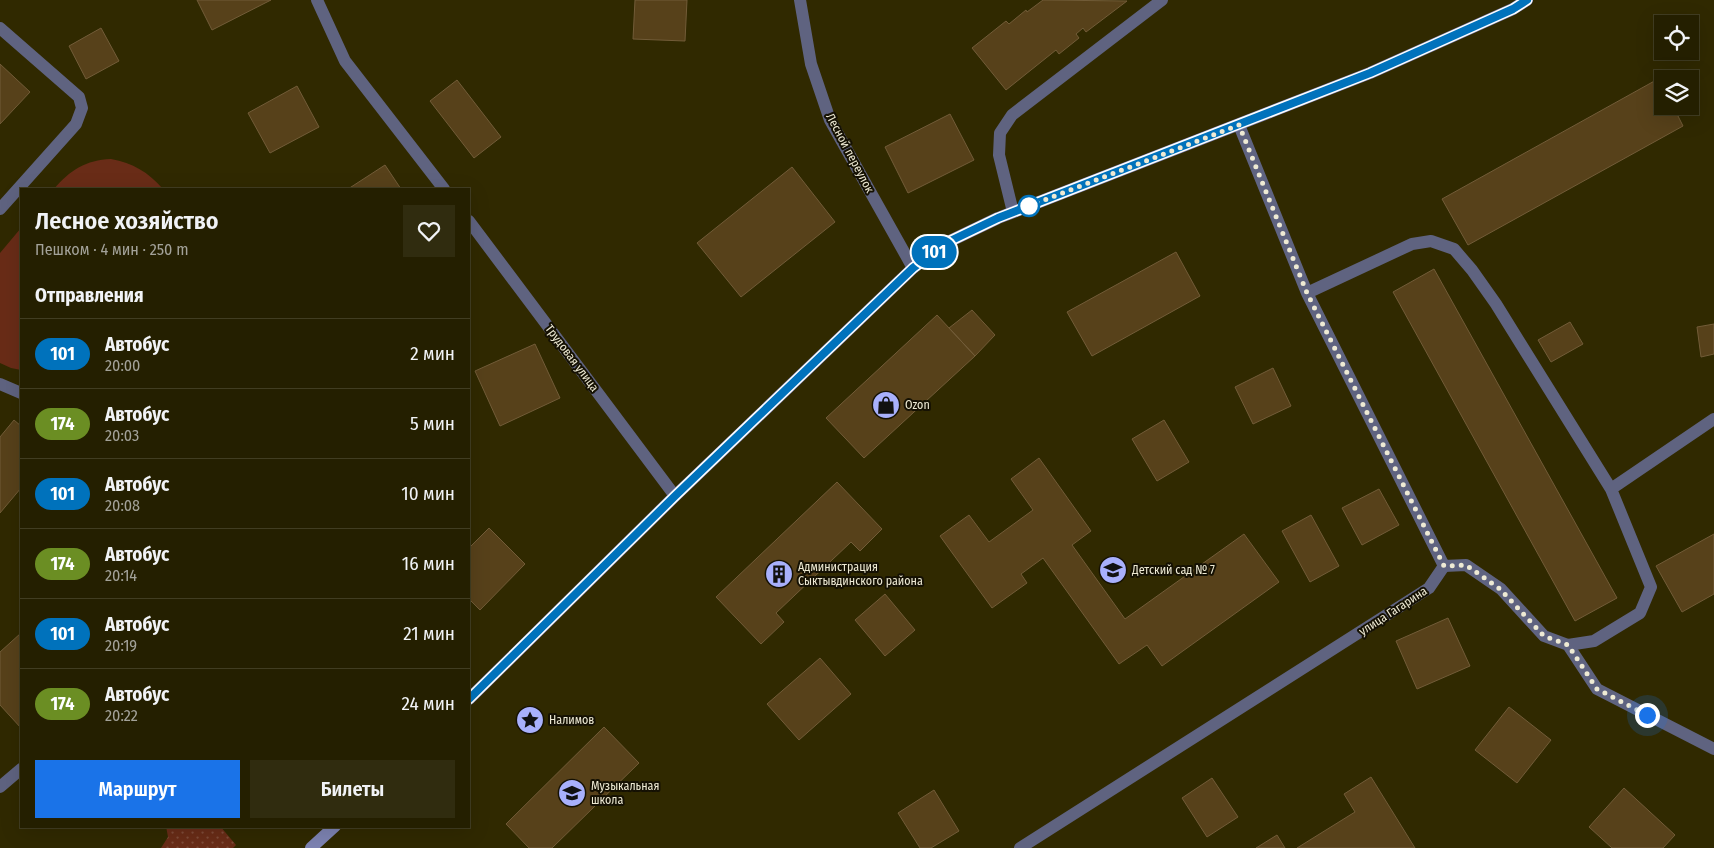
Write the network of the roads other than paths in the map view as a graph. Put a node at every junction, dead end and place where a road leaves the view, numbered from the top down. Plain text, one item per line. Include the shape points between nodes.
1 (317, 0) edge
2 (800, 0) edge
3 (1162, 0) edge
4 (1527, 0) edge
5 (0, 28) edge
6 (1239, 125) junction
7 (443, 188) edge
8 (0, 210) edge
9 (1013, 212) junction
10 (470, 222) edge
11 (913, 268) junction
12 (1307, 293) junction
13 (0, 384) edge
14 (20, 393) edge
15 (1714, 419) edge
16 (1611, 488) junction
17 (675, 496) junction
18 (1444, 566) junction
19 (1568, 645) junction
20 (470, 698) edge
21 (1714, 749) edge
22 (20, 770) edge
23 (0, 788) edge
24 (333, 828) edge
25 (311, 848) edge
26 (1020, 848) edge

1 - 7 street via 345,61
2 - 11 street, Лесной переулок via 811,64 830,120
3 - 9 street via 1012,115 1000,133 999,155
4 - 6 main road via 1370,73
5 - 8 street via 78,97 82,108 76,124
6 - 9 main road
6 - 12 street
9 - 11 main road via 948,242
10 - 17 street, Трудовая улица
11 - 17 main road
12 - 16 street via 1412,244 1431,241 1454,249 1496,304
12 - 18 street
13 - 14 street
15 - 16 street
16 - 19 street via 1651,588 1640,612 1594,641
17 - 20 main road
18 - 19 street via 1466,565 1500,589 1544,636
18 - 26 street, улица Гагарина via 1429,588
19 - 21 street via 1597,689
22 - 23 street
24 - 25 main road

